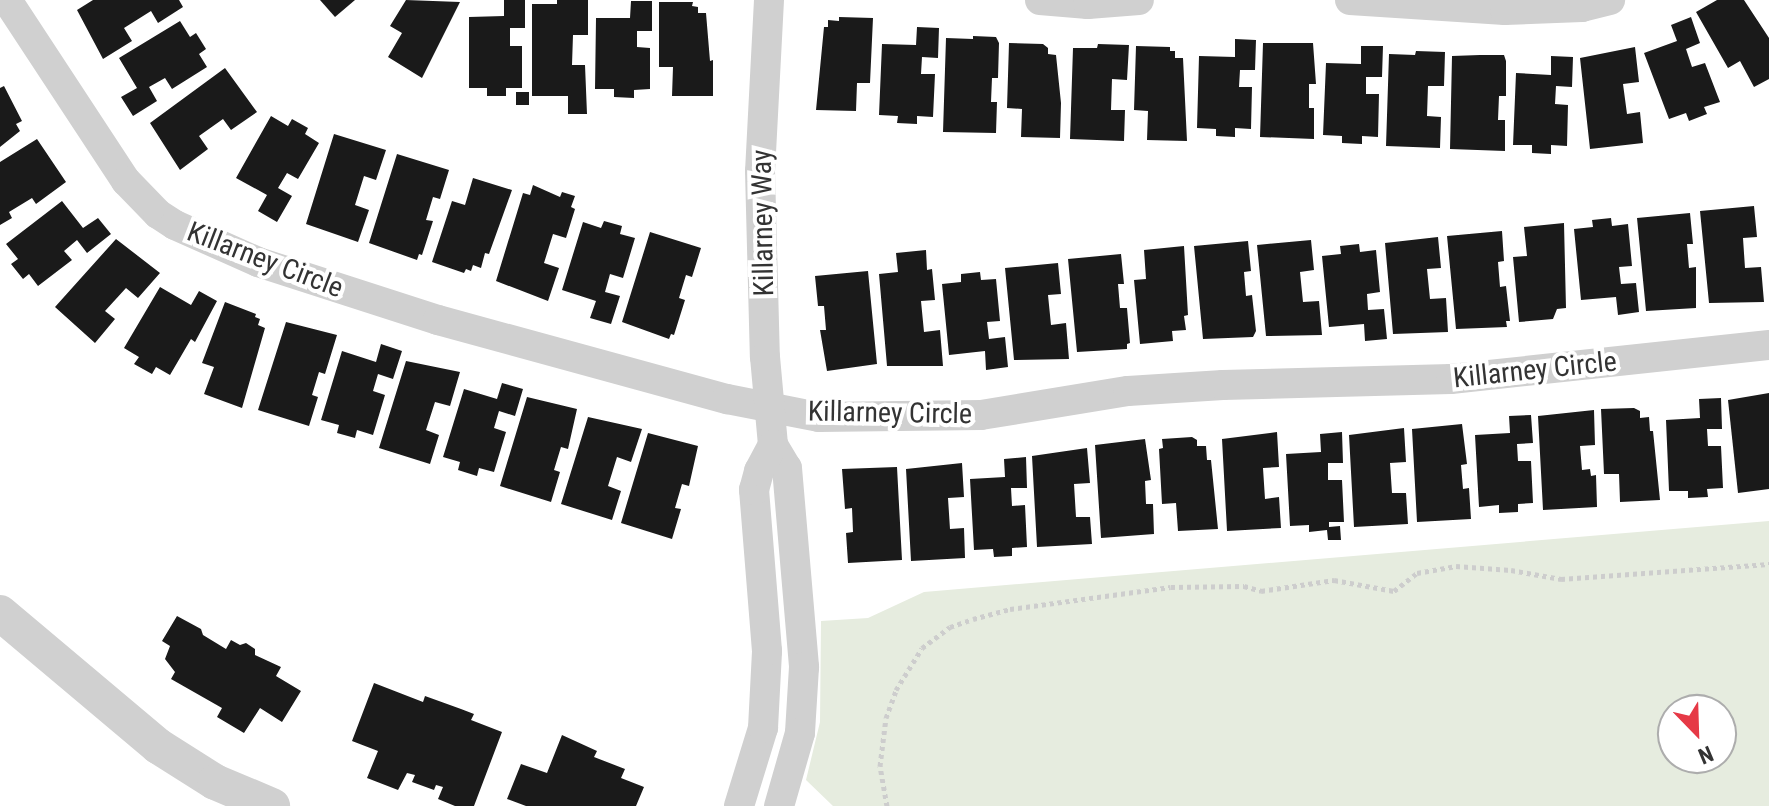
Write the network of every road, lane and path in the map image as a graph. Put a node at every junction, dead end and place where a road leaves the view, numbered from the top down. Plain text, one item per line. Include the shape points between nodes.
1 (7, 0) edge
2 (769, 0) edge
3 (1040, 0) edge
4 (1139, 0) edge
5 (1350, 0) edge
6 (1610, 0) edge
7 (1769, 345) edge
8 (769, 407) junction
9 (773, 445) junction
10 (1769, 564) edge
11 (0, 613) edge
12 (272, 806) edge
13 (739, 806) edge
14 (779, 806) edge
15 (887, 806) edge

1 - 8 street, Killarney Circle via 126,181 175,225 258,262 438,320
2 - 8 street, Killarney Way via 760,171
3 - 4 street
5 - 6 street via 1505,10 1582,7
7 - 8 street, Killarney Circle via 1451,379 1128,391 981,415 819,417
8 - 9 street, Killarney Way
9 - 13 street via 754,490 767,651 763,728
9 - 14 street, Killarney Way via 787,468 804,667 800,733
10 - 15 path via 1561,579 1446,567 1417,573 1394,591 1334,580 1261,591 1244,586 1171,587 973,619 950,627 922,648 896,690 886,718 880,766
11 - 12 street via 158,746 215,782

